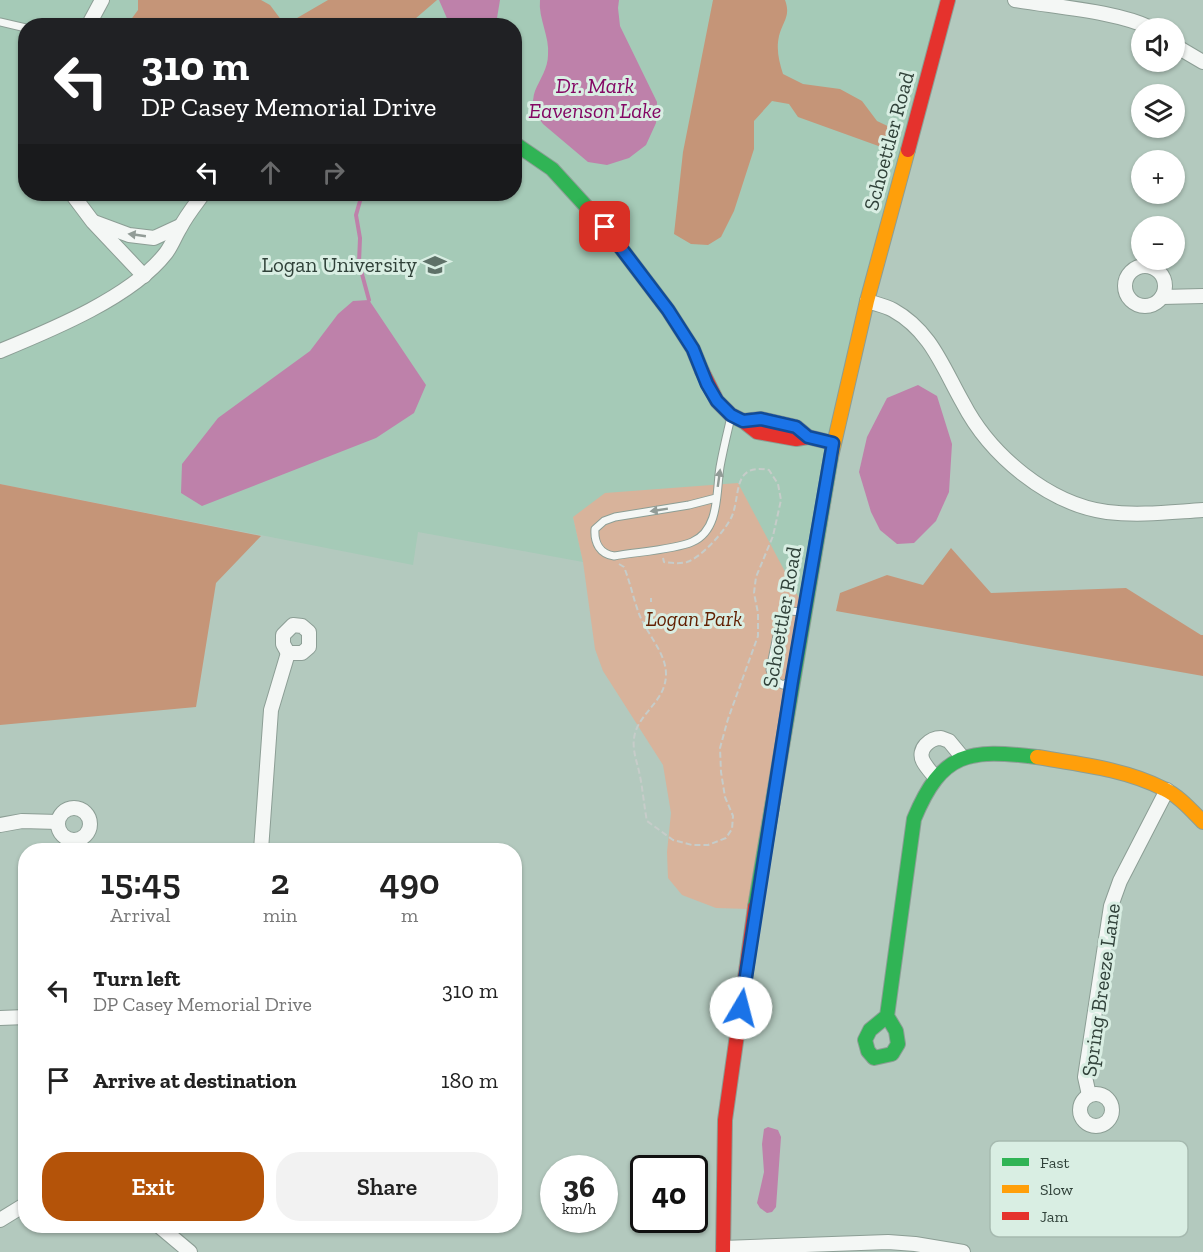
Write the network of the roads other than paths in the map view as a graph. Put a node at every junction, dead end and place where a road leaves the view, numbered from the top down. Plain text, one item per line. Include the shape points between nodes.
1 (102, 0) edge
2 (948, 0) edge
3 (1015, 0) edge
4 (92, 18) edge
5 (1131, 21) edge
6 (0, 22) edge
7 (18, 26) edge
8 (1185, 51) edge
9 (1203, 62) edge
10 (522, 148) edge
11 (77, 201) edge
12 (198, 201) edge
13 (93, 222) junction
14 (180, 226) junction
15 (144, 276) junction
16 (1203, 296) edge
17 (1162, 297) dead end
18 (867, 301) junction
19 (0, 351) edge
20 (737, 418) junction
21 (833, 443) junction
22 (716, 498) junction
23 (1203, 510) edge
24 (804, 612) junction
25 (288, 653) dead end
26 (792, 681) junction
27 (963, 758) junction
28 (935, 777) junction
29 (1167, 790) junction
30 (58, 822) dead end
31 (1203, 822) edge
32 (0, 825) edge
33 (262, 843) edge
34 (887, 1016) dead end
35 (18, 1017) edge
36 (0, 1018) edge
37 (1089, 1095) dead end
38 (18, 1208) edge
39 (0, 1220) edge
40 (167, 1233) edge
41 (888, 1247) edge
42 (723, 1250) edge
43 (190, 1252) edge
44 (963, 1252) edge

1 - 4 street
2 - 18 street, Schoettler Road
3 - 5 street
6 - 7 lane
8 - 9 street
10 - 20 street via 552,169 605,227 668,310 693,349 717,401
11 - 13 street
12 - 14 street
14 -> 13 street via 154,238 129,235
13 - 15 street
14 - 15 street via 167,252
15 - 19 street via 90,311
16 - 17 street
18 - 21 street, Schoettler Road
18 - 23 street via 892,309 919,328 982,435 1027,477 1056,495 1107,512
20 - 21 street via 757,432
22 -> 20 lane via 720,465
21 - 24 street, Schoettler Road
22 -> 22 lane via 604,520 595,536 602,551 614,556 685,544 700,537 710,525
24 - 26 street, Schoettler Road
24 - 26 lane via 785,612 770,670 776,681
25 - 33 street via 271,710
26 - 42 street, Schoettler Road via 725,1120
27 - 28 street
27 - 28 street via 949,741 930,741 921,755
27 - 29 street via 983,753 1054,760 1142,779
28 - 34 street via 914,819
29 - 31 street
29 - 37 street, Spring Breeze Lane via 1124,871 1111,906 1085,1077
30 - 32 street
35 - 36 street
38 - 39 street
40 - 43 street
41 - 42 street
41 - 44 street via 915,1244

